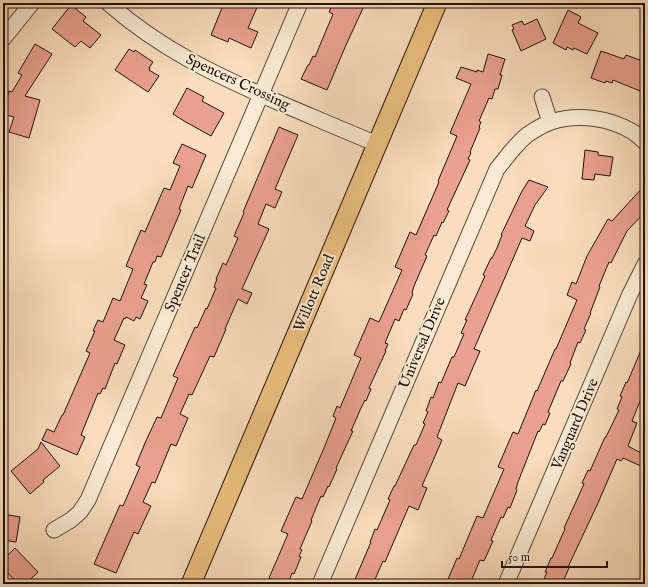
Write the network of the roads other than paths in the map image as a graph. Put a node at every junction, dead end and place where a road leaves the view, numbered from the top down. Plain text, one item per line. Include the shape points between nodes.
1 (32, 3) edge
2 (108, 3) edge
3 (300, 3) edge
4 (437, 3) edge
5 (3, 39) edge
6 (261, 95) junction
7 (542, 97) dead end
8 (550, 122) junction
9 (645, 142) edge
10 (377, 144) junction
11 (645, 264) edge
12 (54, 530) dead end
13 (191, 584) edge
14 (320, 584) edge
15 (506, 584) edge

1 - 5 street
2 - 6 street, Spencers Crossing via 189,61
3 - 6 street, Spencer Trail
4 - 10 main road, Willott Road
6 - 10 street, Spencers Crossing
6 - 12 street, Spencer Trail via 88,500 71,520
7 - 8 street
8 - 9 street, Universal Drive via 571,118 607,121 635,133
8 - 14 street, Universal Drive via 528,135 497,170
10 - 13 main road, Willott Road
11 - 15 street, Vanguard Drive

